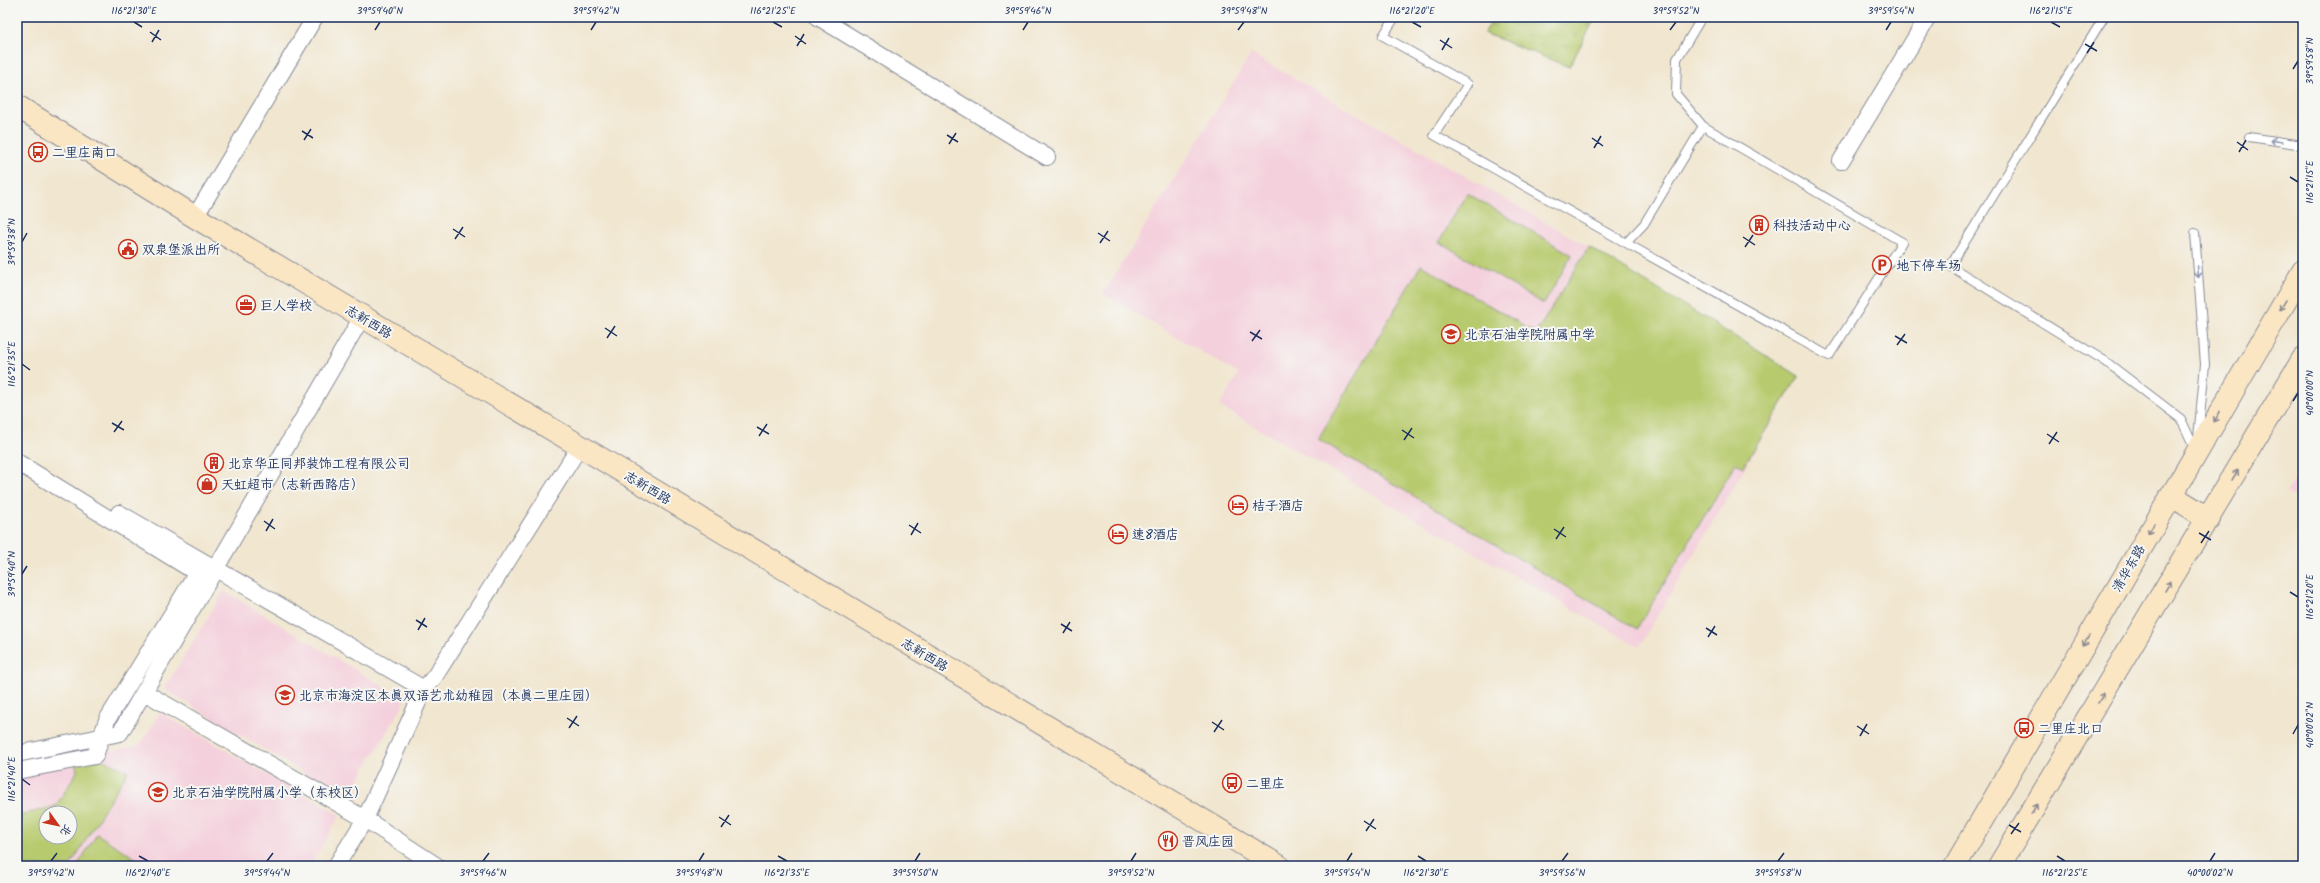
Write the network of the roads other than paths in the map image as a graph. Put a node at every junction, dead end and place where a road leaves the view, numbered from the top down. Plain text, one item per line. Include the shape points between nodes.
1 (315, 17) edge
2 (818, 17) edge
3 (1395, 17) edge
4 (1702, 17) edge
5 (1928, 17) edge
6 (2104, 17) edge
7 (17, 106) edge
8 (1703, 126) junction
9 (2249, 137) dead end
10 (2303, 145) edge
11 (1047, 157) dead end
12 (1841, 161) dead end
13 (196, 218) junction
14 (2195, 234) dead end
15 (1626, 243) junction
16 (2303, 271) edge
17 (362, 317) junction
18 (2303, 359) edge
19 (580, 446) junction
20 (2197, 452) junction
21 (17, 454) edge
22 (17, 462) edge
23 (2171, 495) junction
24 (2209, 519) junction
25 (216, 568) junction
26 (424, 689) junction
27 (144, 692) junction
28 (102, 737) junction
29 (17, 754) edge
30 (17, 771) edge
31 (365, 819) junction
32 (336, 866) edge
33 (437, 866) edge
34 (1279, 866) edge
35 (1955, 866) edge
36 (1999, 866) edge

1 - 13 street
2 - 11 street
3 - 15 lane via 1383,36 1468,84 1434,135
4 - 8 lane via 1677,59 1676,94
5 - 12 street
6 - 20 lane via 1950,266 2111,366 2181,420
7 - 13 street, 志新西路
8 - 15 lane via 1644,224
8 - 15 lane via 1902,242 1829,356
10 -> 9 lane
13 - 17 street, 志新西路
14 -> 20 lane via 2205,364
16 -> 20 street, 清华东路
17 - 19 street, 志新西路
17 - 25 street
24 -> 18 street
19 - 26 street via 435,676
19 - 34 street, 志新西路
20 - 23 street, 清华东路
21 - 25 street
22 - 28 street via 197,573 107,720
23 - 24 street
23 -> 35 street, 清华东路
36 -> 24 street
25 - 26 street
25 - 27 street
26 - 31 street
27 - 28 street via 120,733
27 - 31 street
28 - 29 street
28 - 30 street via 95,756
31 - 32 street
31 - 33 street

